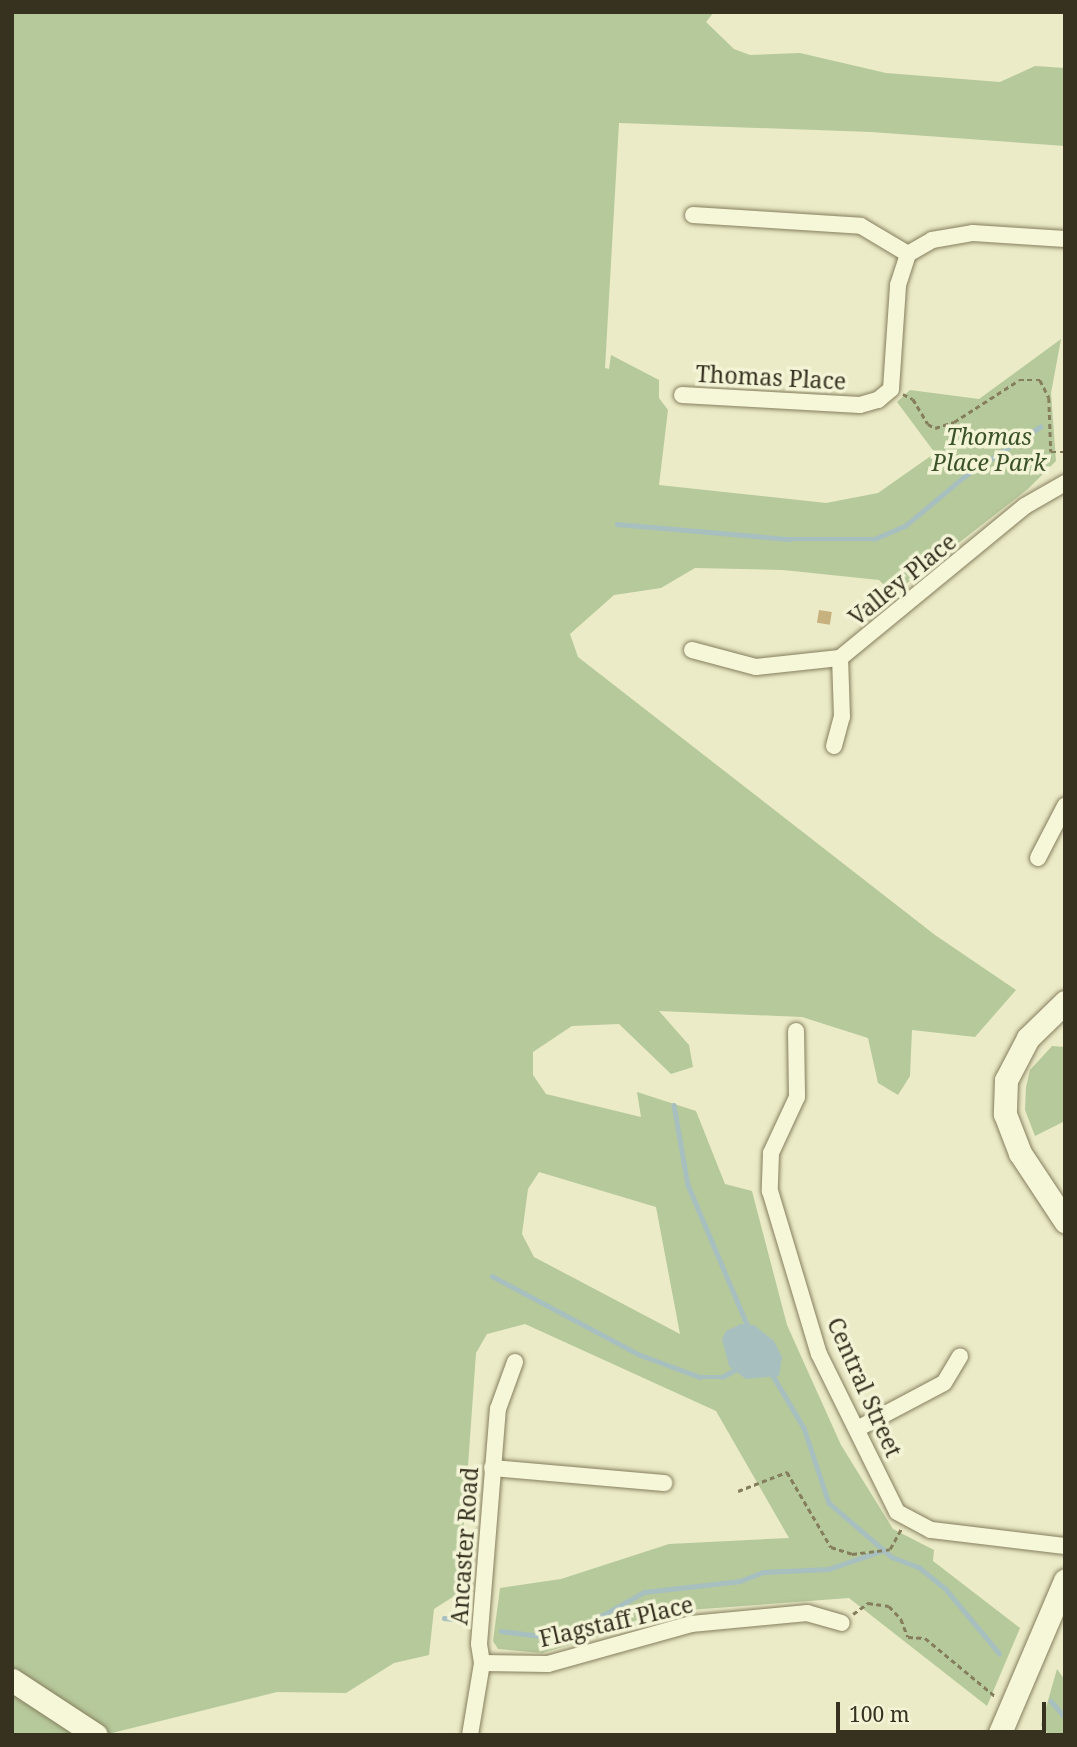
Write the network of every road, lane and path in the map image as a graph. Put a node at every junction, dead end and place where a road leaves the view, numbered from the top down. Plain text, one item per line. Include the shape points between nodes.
1 (693, 215) dead end
2 (1065, 239) edge
3 (908, 254) junction
4 (891, 389) junction
5 (682, 395) dead end
6 (1065, 452) edge
7 (1065, 483) edge
8 (692, 650) dead end
9 (840, 659) junction
10 (834, 746) dead end
11 (1065, 806) edge
12 (1038, 858) dead end
13 (1065, 1002) edge
14 (796, 1031) dead end
15 (1065, 1221) edge
16 (960, 1356) dead end
17 (515, 1362) dead end
18 (857, 1429) junction
19 (492, 1468) junction
20 (664, 1483) dead end
21 (738, 1491) dead end
22 (907, 1517) junction
23 (1065, 1546) edge
24 (1065, 1580) edge
25 (842, 1623) joint
26 (482, 1663) junction
27 (12, 1680) edge
28 (996, 1697) dead end
29 (96, 1735) edge
30 (470, 1735) edge
31 (999, 1735) edge

1 - 3 street via 861,226
2 - 3 street via 972,233 932,240
3 - 4 street via 898,285
4 - 5 street, Thomas Place via 860,405
4 - 6 path via 913,399 935,428 954,422 1019,380 1040,380 1049,398 1051,452
7 - 9 street, Valley Place via 1025,506
8 - 9 street via 756,667
9 - 10 street, Valley Place via 842,716
11 - 12 street
13 - 15 street via 1028,1038 1006,1080 1005,1114 1020,1153
14 - 18 street, Central Street via 797,1097 771,1153 770,1191 819,1354
16 - 18 street via 944,1383
17 - 19 street, Ancaster Road via 498,1409
18 - 22 street, Central Street via 897,1512
19 - 20 street
19 - 26 street, Ancaster Road via 479,1644
21 - 22 path via 787,1472 831,1547 852,1554 890,1549
22 - 23 street, Central Street via 931,1530
24 - 31 street
25 - 26 street, Flagstaff Place via 807,1614 691,1624 548,1664
25 - 28 path via 868,1603 889,1606 908,1637 925,1639
26 - 30 street, Ancaster Road
27 - 29 street

